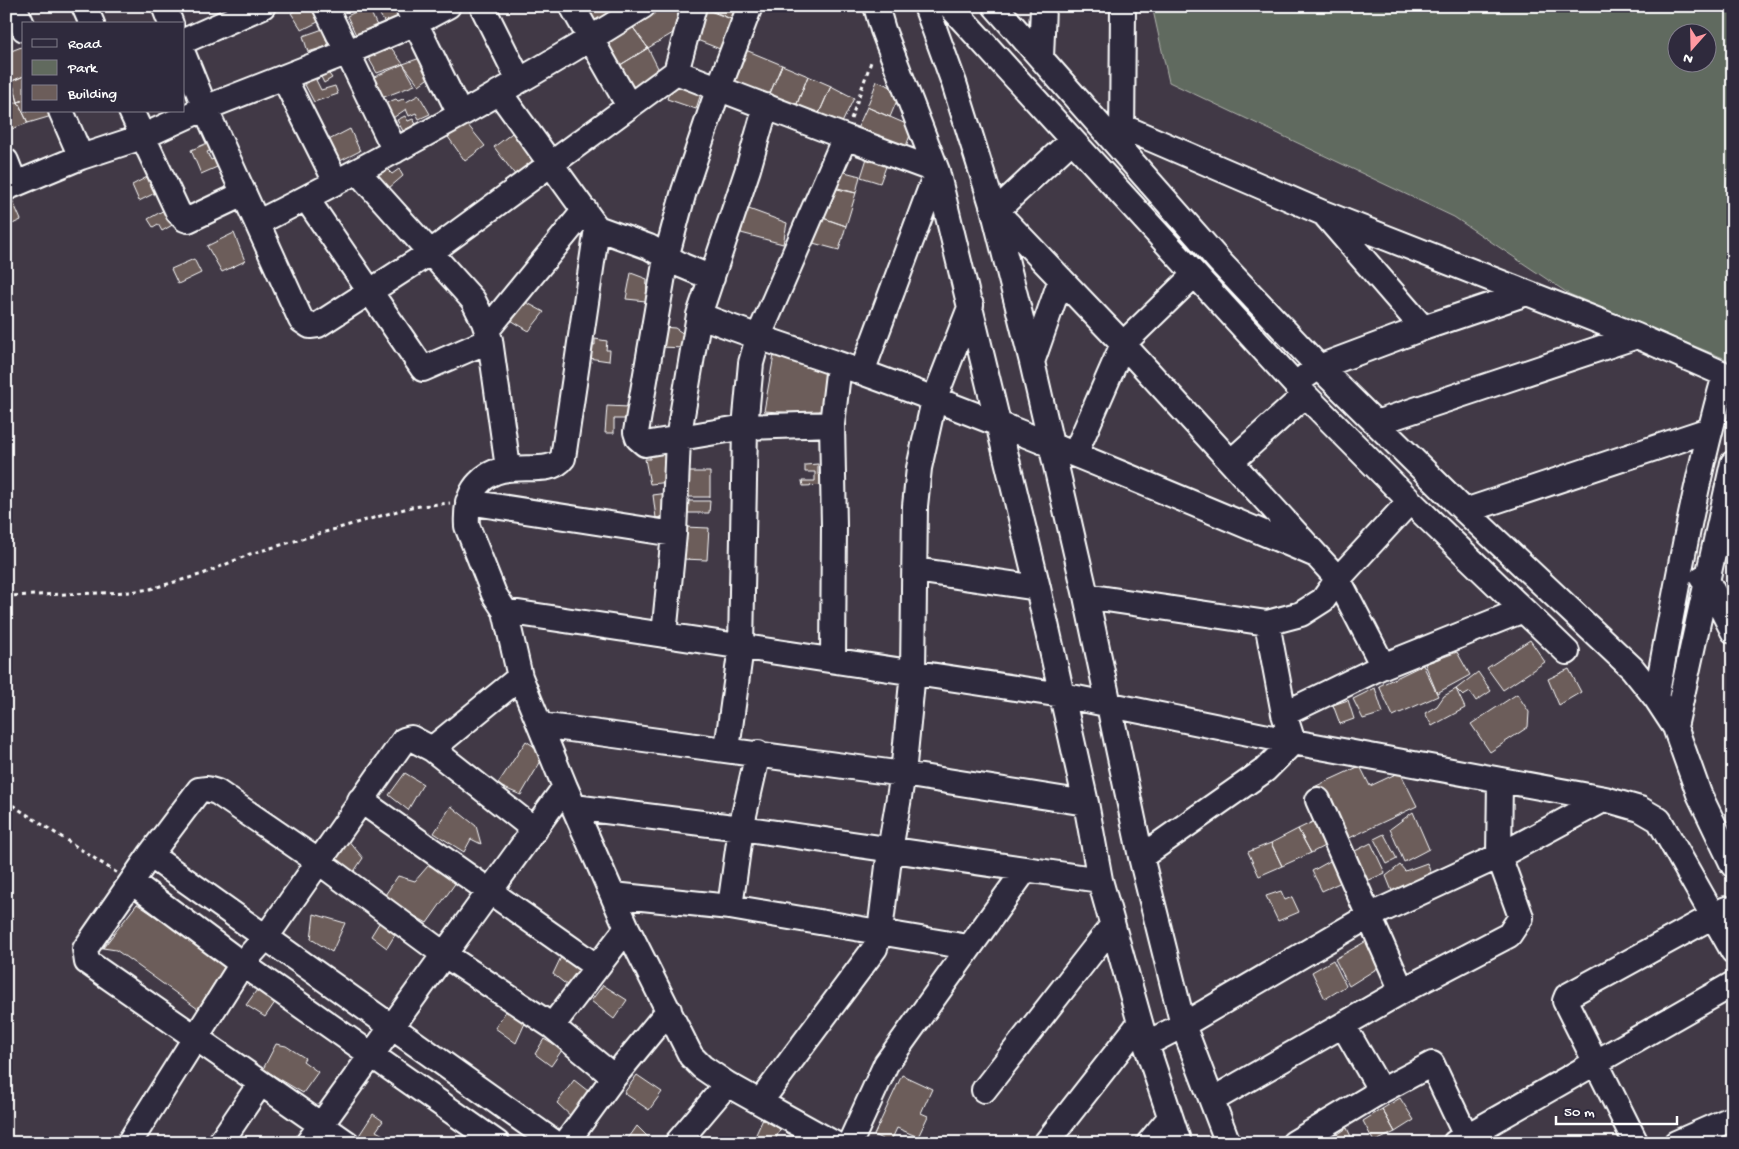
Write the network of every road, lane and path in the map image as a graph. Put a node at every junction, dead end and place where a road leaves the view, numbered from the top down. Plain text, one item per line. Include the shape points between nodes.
1 (14, 6) edge
2 (84, 6) edge
3 (164, 6) edge
4 (263, 6) edge
5 (448, 6) edge
6 (482, 6) edge
7 (572, 6) edge
8 (643, 6) edge
9 (694, 6) edge
10 (750, 6) edge
11 (876, 6) edge
12 (926, 6) edge
13 (950, 6) edge
14 (995, 6) edge
15 (1043, 6) edge
16 (1122, 6) edge
17 (330, 8) edge
18 (412, 14) edge
19 (91, 22) edge
20 (170, 22) edge
21 (22, 24) edge
22 (882, 30) junction
23 (590, 40) junction
24 (185, 41) edge
25 (348, 52) junction
26 (185, 58) edge
27 (1041, 58) junction
28 (676, 72) junction
29 (284, 78) junction
30 (509, 86) junction
31 (718, 90) junction
32 (629, 106) junction
33 (766, 106) junction
34 (205, 108) junction
35 (61, 112) edge
36 (131, 112) edge
37 (460, 114) junction
38 (142, 136) junction
39 (845, 137) junction
40 (1122, 137) junction
41 (1071, 141) junction
42 (395, 151) junction
43 (81, 157) junction
44 (6, 160) edge
45 (551, 163) junction
46 (357, 171) junction
47 (938, 171) junction
48 (336, 182) junction
49 (11, 186) edge
50 (243, 194) junction
51 (306, 198) junction
52 (995, 210) junction
53 (1324, 213) junction
54 (591, 219) junction
55 (257, 223) junction
56 (431, 252) junction
57 (666, 258) junction
58 (1194, 275) junction
59 (712, 278) junction
60 (1061, 279) junction
61 (369, 292) junction
62 (1527, 293) junction
63 (971, 305) junction
64 (700, 315) junction
65 (1423, 328) junction
66 (488, 335) junction
67 (1637, 336) junction
68 (758, 338) junction
69 (1123, 344) junction
70 (1032, 362) junction
71 (839, 364) junction
72 (1319, 368) junction
73 (862, 372) junction
74 (1729, 376) edge
75 (1300, 390) junction
76 (934, 400) junction
77 (832, 424) junction
78 (1376, 424) junction
79 (999, 425) junction
80 (745, 427) junction
81 (1709, 430) junction
82 (678, 439) junction
83 (1053, 446) junction
84 (1075, 454) junction
85 (1231, 462) junction
86 (1733, 463) edge
87 (508, 468) junction
88 (1410, 501) junction
89 (468, 502) junction
90 (1465, 511) junction
91 (674, 534) junction
92 (1316, 555) junction
93 (916, 570) junction
94 (1680, 570) junction
95 (1338, 579) junction
96 (1707, 580) junction
97 (1038, 588) junction
98 (6, 596) edge
99 (1086, 596) junction
100 (1523, 610) junction
101 (505, 611) junction
102 (1267, 624) junction
103 (1733, 631) edge
104 (664, 635) junction
105 (741, 646) junction
106 (1567, 652) dead end
107 (833, 660) junction
108 (1383, 666) junction
109 (913, 672) junction
110 (520, 677) junction
111 (1062, 695) junction
112 (1656, 698) junction
113 (1110, 705) junction
114 (1284, 714) junction
115 (540, 725) junction
116 (1675, 728) junction
117 (1292, 742) junction
118 (727, 749) junction
119 (432, 750) junction
120 (758, 753) junction
121 (903, 774) junction
122 (1500, 780) junction
123 (570, 797) junction
124 (1605, 798) junction
125 (360, 800) junction
126 (1318, 800) dead end
127 (6, 801) edge
128 (1086, 803) junction
129 (741, 828) junction
130 (535, 830) junction
131 (890, 850) junction
132 (150, 855) junction
133 (1141, 856) junction
134 (1499, 856) junction
135 (319, 862) junction
136 (1733, 865) edge
137 (1025, 870) junction
138 (1100, 880) junction
139 (132, 882) junction
140 (489, 890) junction
141 (612, 895) junction
142 (730, 907) junction
143 (1720, 913) junction
144 (1369, 916) junction
145 (1112, 926) junction
146 (627, 928) junction
147 (880, 931) junction
148 (266, 938) junction
149 (968, 947) junction
150 (1733, 951) edge
151 (445, 955) junction
152 (242, 964) junction
153 (597, 967) junction
154 (1733, 984) edge
155 (1402, 991) junction
156 (669, 1010) junction
157 (1183, 1025) junction
158 (1343, 1025) junction
159 (391, 1026) junction
160 (552, 1026) junction
161 (1143, 1034) junction
162 (195, 1038) junction
163 (371, 1054) junction
164 (1595, 1061) junction
165 (614, 1077) junction
166 (260, 1084) junction
167 (727, 1084) junction
168 (984, 1090) dead end
169 (1381, 1091) junction
170 (1212, 1100) junction
171 (760, 1102) junction
172 (1733, 1118) edge
173 (1169, 1119) junction
174 (314, 1133) edge
175 (689, 1139) edge
176 (1461, 1140) edge
177 (129, 1143) edge
178 (220, 1143) edge
179 (347, 1143) edge
180 (497, 1143) edge
181 (555, 1143) edge
182 (566, 1143) edge
183 (833, 1143) edge
184 (850, 1143) edge
185 (1046, 1143) edge
186 (1149, 1143) edge
187 (1179, 1143) edge
188 (1228, 1143) edge
189 (1294, 1143) edge
190 (1636, 1143) edge
191 (1676, 1143) edge

1 - 21 street
2 - 19 street
3 - 20 street
4 - 24 street
5 - 18 street
6 - 30 street
7 - 23 street
8 - 23 street
9 - 28 street
10 - 31 street
11 - 22 street
12 - 52 street
13 - 41 street
14 - 27 street
15 - 27 street
16 - 40 street
17 - 25 street
18 - 25 street
18 - 37 street
22 - 39 path
22 - 47 street
23 - 30 street
23 - 32 street
25 - 29 street
25 - 42 street
26 - 34 street
27 - 40 street
28 - 31 street
28 - 32 street
29 - 34 street
29 - 48 street
30 - 37 street
30 - 45 street
31 - 33 street
31 - 57 street
32 - 45 street
33 - 39 street
33 - 59 street
34 - 38 street
34 - 50 street
35 - 43 street
36 - 38 street
37 - 42 street
38 - 43 street
38 - 50 street via 184,219
39 - 47 street
39 - 68 street
40 - 53 street
40 - 72 street via 1220,262
41 - 52 street
41 - 58 street
42 - 46 street
43 - 49 street
44 - 49 street
45 - 54 street
45 - 56 street
46 - 48 street
46 - 56 street
47 - 63 street
47 - 73 street
48 - 51 street
50 - 55 street
51 - 55 street
51 - 61 street
52 - 60 street
52 - 70 street
53 - 62 street
53 - 65 street
54 - 57 street
54 - 66 street
54 - 87 street via 563,458 550,468
55 - 61 street via 301,320 310,326 318,325
56 - 61 street
56 - 66 street via 474,300
57 - 59 street
57 - 82 street via 636,432 645,444
58 - 69 street
58 - 75 street
59 - 64 street
60 - 69 street
60 - 70 street
61 - 66 street via 424,369
62 - 65 street
62 - 67 street
63 - 76 street
63 - 79 street
64 - 68 street
64 - 82 street
65 - 72 street
66 - 87 street
67 - 74 street
67 - 78 street
68 - 71 street
68 - 80 street via 750,363
69 - 84 street
69 - 85 street
70 - 83 street
71 - 73 street
71 - 77 street
72 - 75 street
72 - 78 street
73 - 76 street
74 - 81 street
75 - 85 street
75 - 88 street
76 - 79 street
76 - 93 street via 919,468 915,506
77 - 80 street
77 - 107 street
78 - 90 street
79 - 83 street
79 - 97 street
80 - 82 street
80 - 105 street
81 - 90 street
81 - 94 street
82 - 91 street
83 - 84 street
83 - 99 street
84 - 92 street
85 - 92 street
86 - 96 street
87 - 89 street via 491,472 483,478 474,487
88 - 95 street
88 - 100 street
89 - 91 street
89 - 98 path via 411,507 250,554 203,574 150,589
89 - 101 street via 467,526 494,594
90 - 112 street via 1632,668
91 - 104 street
92 - 95 street
93 - 97 street
93 - 109 street
94 - 96 street
94 - 112 street
95 - 102 street via 1323,600 1309,611
95 - 108 street
96 - 103 street
96 - 116 street
97 - 111 street
99 - 102 street
99 - 113 street
100 - 106 street
100 - 108 street
101 - 104 street
101 - 110 street
102 - 114 street
104 - 105 street
105 - 107 street
105 - 118 street
107 - 109 street
108 - 114 street
109 - 111 street
109 - 121 street
110 - 115 street
110 - 119 street
111 - 113 street
111 - 128 street
112 - 116 street
113 - 117 street
113 - 133 street
114 - 117 street
115 - 118 street
115 - 123 street
116 - 136 street via 1699,794
117 - 122 street
117 - 133 street via 1265,770
118 - 120 street
119 - 125 street via 411,738 404,740
119 - 130 street
120 - 121 street
120 - 129 street
121 - 128 street
121 - 131 street
122 - 124 street
122 - 134 street
123 - 129 street
123 - 130 street
123 - 141 street
124 - 134 street
124 - 143 street via 1640,809 1660,820
125 - 135 street
125 - 140 street
126 - 144 street
127 - 139 path
128 - 138 street
129 - 131 street
129 - 142 street
130 - 140 street
131 - 137 street
131 - 147 street
132 - 135 street via 194,795 207,789 217,792
132 - 139 street
132 - 148 street
133 - 157 street
134 - 144 street
134 - 155 street via 1521,917 1516,928 1509,935
135 - 148 street
135 - 151 street
137 - 138 street
137 - 149 street
138 - 145 street
139 - 152 street
139 - 162 street via 85,949 87,962
140 - 151 street
140 - 153 street
141 - 142 street
141 - 146 street
142 - 147 street
143 - 150 street
143 - 164 street via 1567,996 1566,1008
144 - 155 street
144 - 157 street
145 - 161 street
145 - 168 street
146 - 153 street
146 - 156 street
147 - 149 street
147 - 171 street via 875,948
148 - 152 street
148 - 159 street
149 - 184 street via 886,1064
151 - 159 street
151 - 160 street
152 - 162 street
152 - 163 street
153 - 160 street
154 - 164 street
155 - 158 street
156 - 165 street
156 - 167 street via 691,1056
157 - 161 street
157 - 170 street
158 - 169 street
158 - 170 street
159 - 163 street
159 - 181 street
160 - 165 street
161 - 173 street
161 - 185 street
162 - 166 street
162 - 177 street
163 - 174 street
163 - 180 street
164 - 176 street
164 - 190 street
165 - 182 street
166 - 174 street
166 - 178 street
167 - 171 street
167 - 175 street
169 - 176 street via 1432,1064
169 - 189 street
170 - 188 street
171 - 183 street
172 - 191 street
173 - 186 street
173 - 187 street
174 - 179 street

